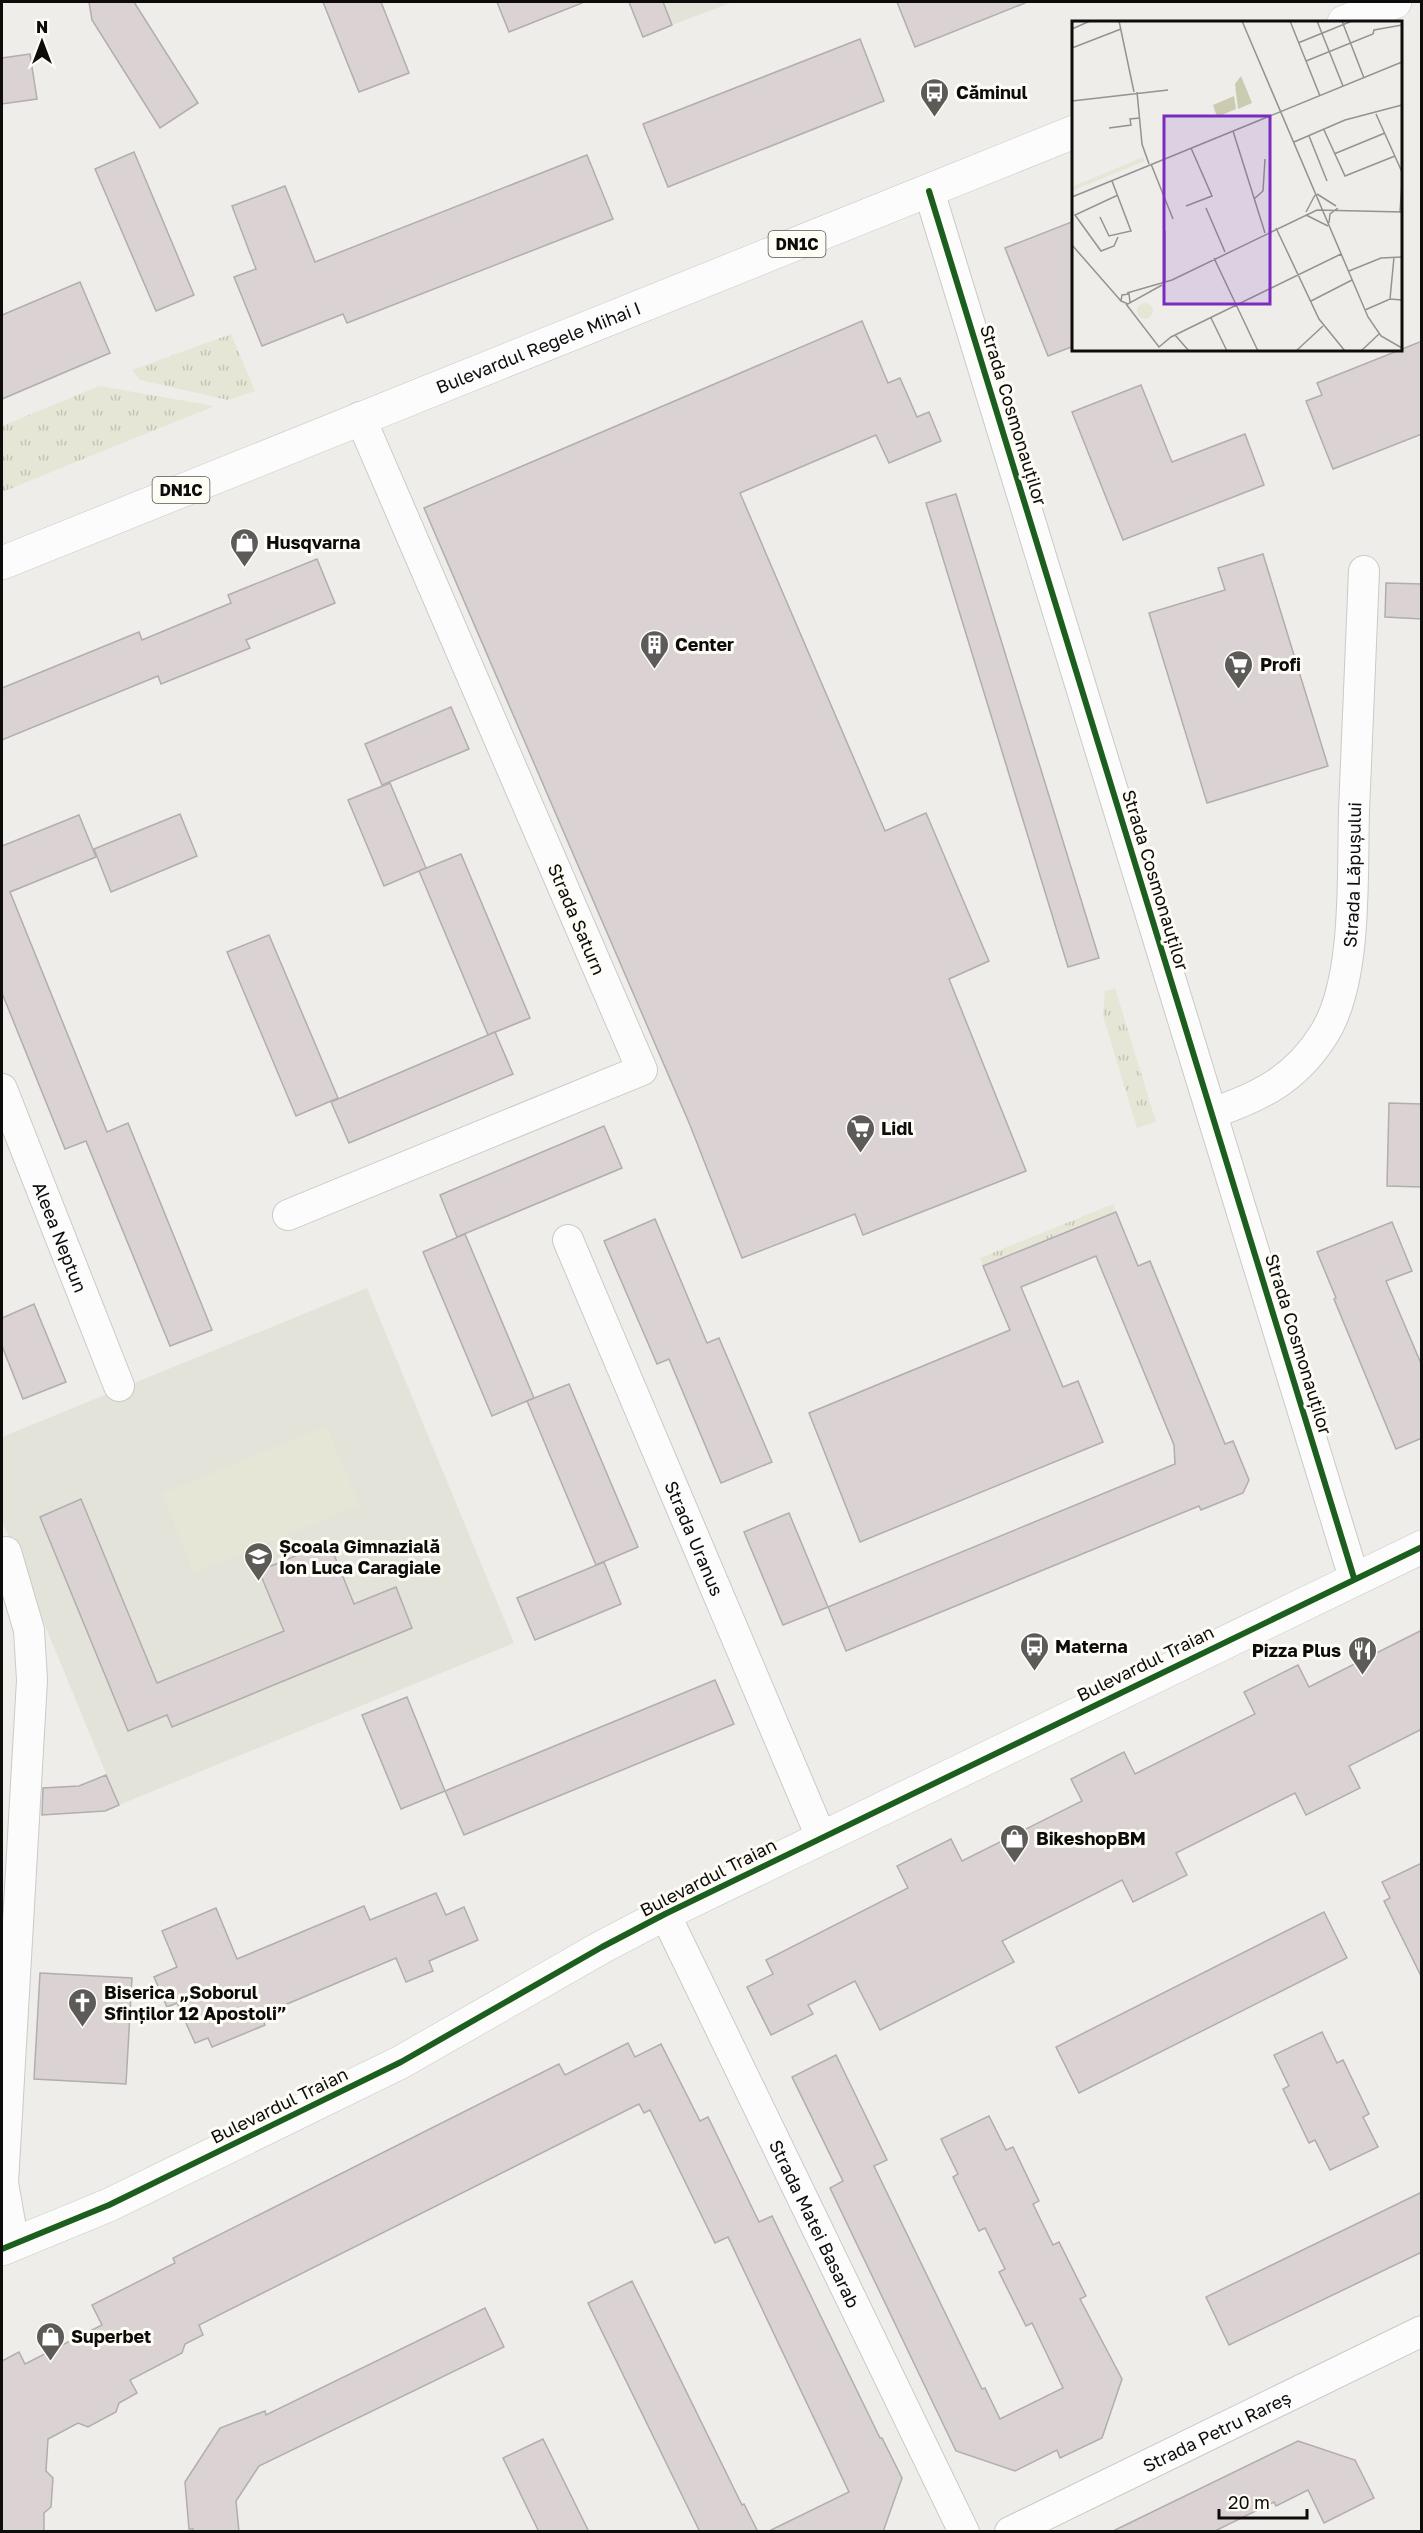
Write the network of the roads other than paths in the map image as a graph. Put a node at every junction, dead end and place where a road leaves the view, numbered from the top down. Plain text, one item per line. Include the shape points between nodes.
1 (1395, 2) edge
2 (1347, 21) edge
3 (1072, 133) edge
4 (929, 190) junction
5 (360, 417) junction
6 (2, 563) edge
7 (1364, 571) dead end
8 (2, 1089) edge
9 (1212, 1113) junction
10 (288, 1215) dead end
11 (568, 1240) dead end
12 (119, 1386) dead end
13 (1422, 1547) edge
14 (6, 1552) dead end
15 (1354, 1578) junction
16 (821, 1837) junction
17 (665, 1914) junction
18 (6, 2249) edge
19 (1422, 2331) edge
20 (964, 2532) edge
21 (1010, 2532) edge

1 - 2 street
3 - 4 street, Bulevardul Regele Mihai I / DN1C
4 - 5 street, Bulevardul Regele Mihai I / DN1C
4 - 9 street, Strada Cosmonauților
5 - 6 street, Bulevardul Regele Mihai I / DN1C
5 - 10 street, Strada Saturn via 642,1070
7 - 9 street, Strada Lăpușului via 1349,945 1334,1011 1320,1040 1291,1073 1268,1091
8 - 12 street, Aleea Neptun
9 - 15 street, Strada Cosmonauților
11 - 16 street, Strada Uranus
13 - 15 street, Bulevardul Traian
14 - 18 street via 29,1630 32,1680 3,2183
15 - 16 street, Bulevardul Traian
16 - 17 street, Bulevardul Traian
17 - 18 street, Bulevardul Traian via 401,2062 109,2205
17 - 20 street, Strada Matei Basarab
19 - 21 street, Strada Petru Rareș

